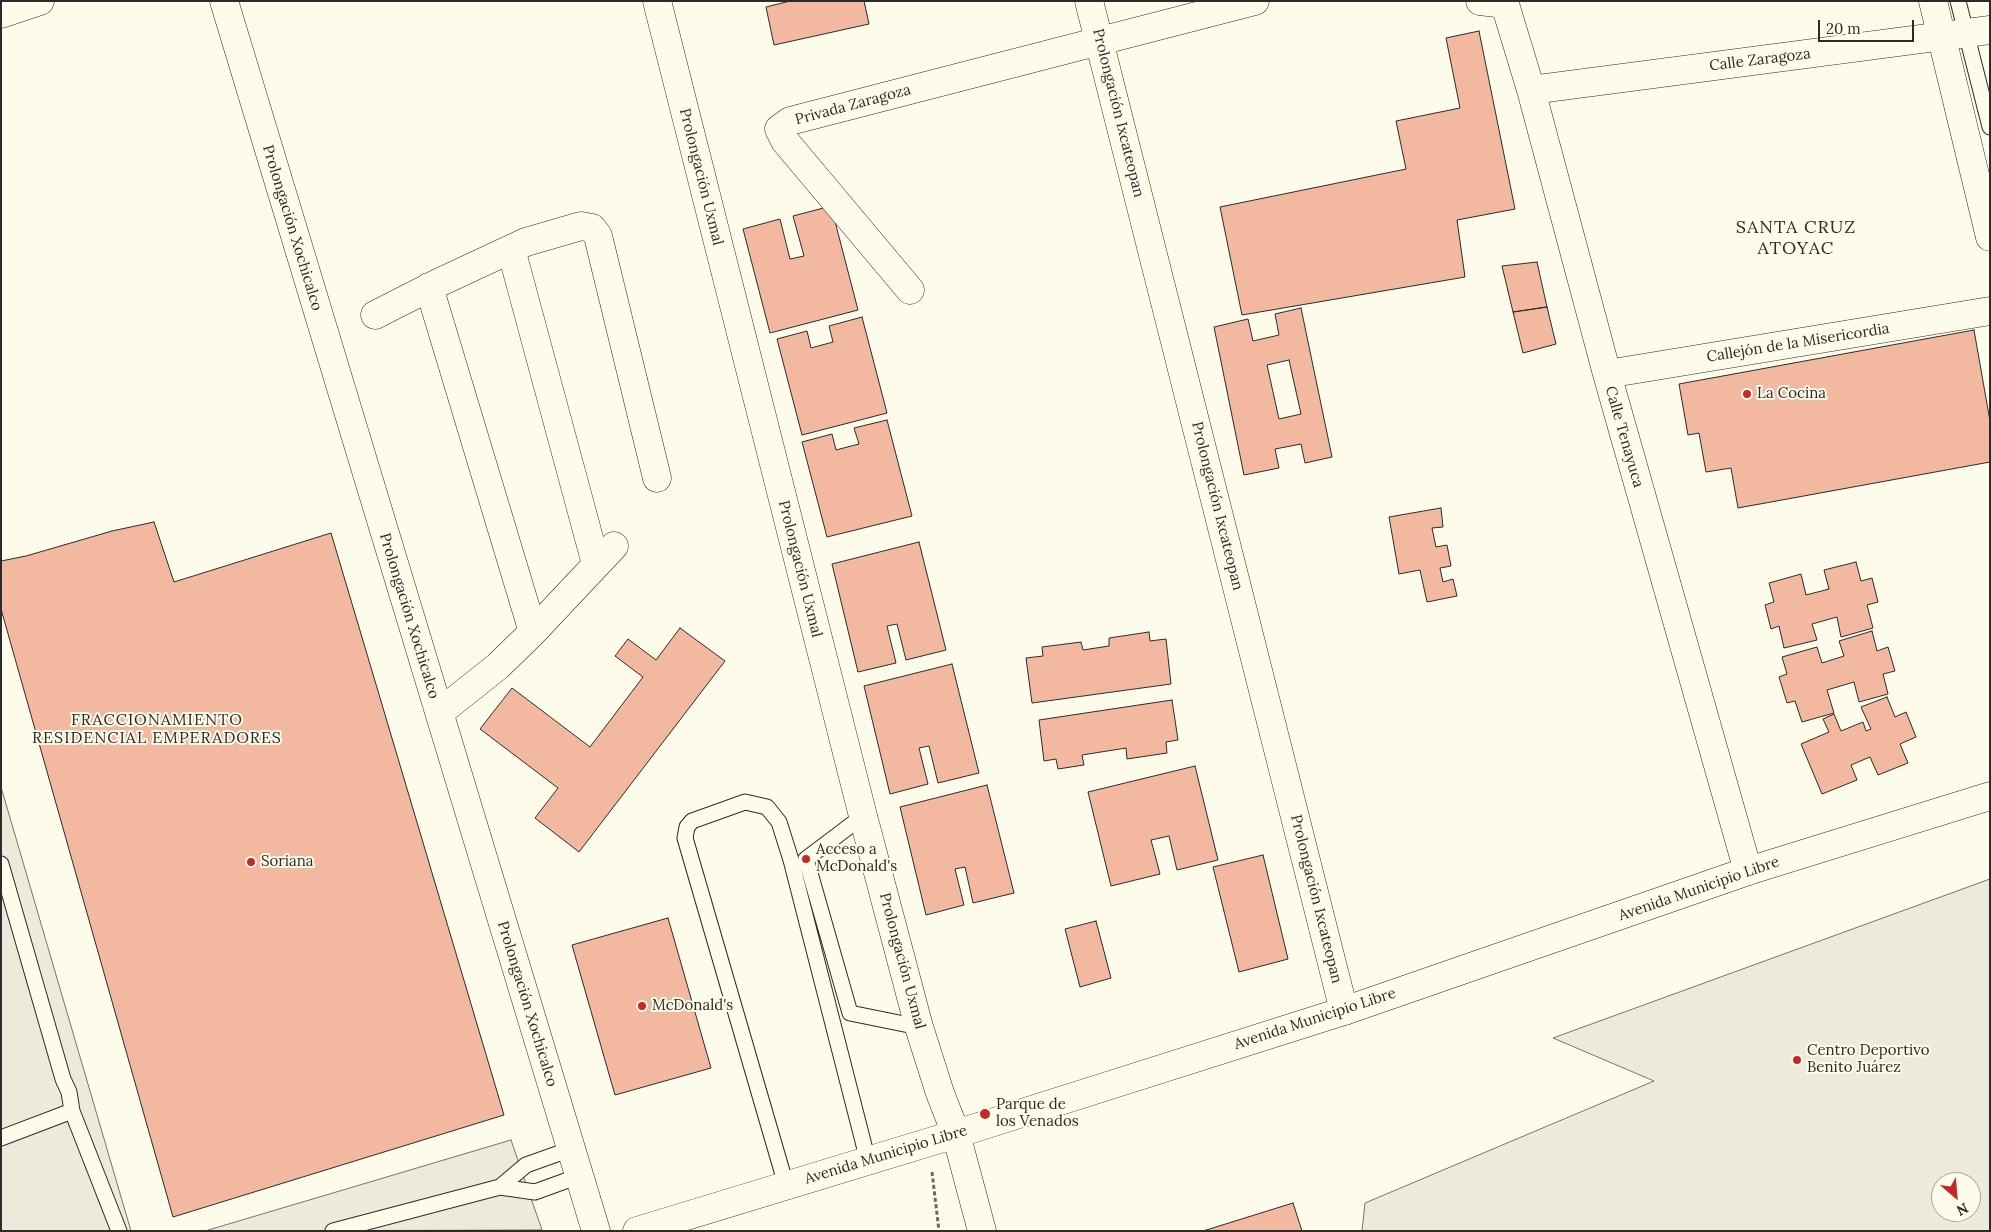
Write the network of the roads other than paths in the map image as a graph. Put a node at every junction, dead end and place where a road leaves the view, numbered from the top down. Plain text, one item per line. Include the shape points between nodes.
1 (40, 1) edge
2 (224, 1) edge
3 (657, 1) edge
4 (1089, 1) edge
5 (1255, 1) edge
6 (1933, 1) edge
7 (1958, 1) edge
8 (1497, 2) edge
9 (1, 14) edge
10 (1966, 33) edge
11 (1100, 41) junction
12 (1531, 90) junction
13 (1990, 127) edge
14 (1990, 237) edge
15 (511, 249) junction
16 (429, 287) junction
17 (910, 290) dead end
18 (1990, 311) edge
19 (375, 314) dead end
20 (1607, 374) junction
21 (656, 478) dead end
22 (533, 632) junction
23 (438, 713) junction
24 (1990, 796) edge
25 (863, 816) junction
26 (806, 859) junction
27 (791, 860) junction
28 (1, 864) edge
29 (1748, 871) junction
30 (1344, 1011) junction
31 (850, 1013) junction
32 (833, 1027) junction
33 (919, 1027) junction
34 (72, 1111) junction
35 (956, 1134) junction
36 (1, 1138) edge
37 (571, 1149) junction
38 (868, 1161) junction
39 (579, 1176) junction
40 (786, 1185) junction
41 (500, 1186) junction
42 (119, 1231) edge
43 (333, 1231) edge
44 (596, 1231) edge
45 (637, 1231) edge
46 (982, 1231) edge

1 - 9 street
2 - 23 street, Prolongación Xochicalco
3 - 25 street, Prolongación Uxmal
4 - 11 street, Prolongación Ixcateopan
5 - 11 street
6 - 10 street
7 - 10 lane
8 - 12 street, Calle Tenayuca
10 - 12 street, Calle Zaragoza
10 - 13 lane
10 - 14 street
11 - 17 street, Privada Zaragoza via 790,120 779,129 784,141
11 - 30 street, Prolongación Ixcateopan
12 - 20 street, Calle Tenayuca
15 - 16 street
15 - 21 street via 581,226 592,228 598,236
15 - 22 street via 605,555
16 - 19 street
16 - 22 street
18 - 20 street, Callejón de la Misericordia
20 - 29 street, Calle Tenayuca
22 - 23 street via 498,666
23 - 37 street, Prolongación Xochicalco
24 - 29 street, Avenida Municipio Libre
25 - 26 lane
25 - 33 street, Prolongación Uxmal
26 - 27 lane
26 - 31 lane
27 - 32 lane
27 - 40 lane via 779,822 767,807 745,802 692,821 687,827 686,838
28 - 34 lane
29 - 30 street, Avenida Municipio Libre
30 - 35 street, Avenida Municipio Libre
31 - 32 lane
31 - 33 lane
32 - 38 lane
33 - 35 street, Prolongación Uxmal
34 - 36 lane
34 - 42 lane
35 - 38 street, Avenida Municipio Libre
35 - 46 street, Prolongación Uxmal
37 - 39 street, Prolongación Xochicalco
37 - 41 lane via 526,1165
38 - 40 street, Avenida Municipio Libre
39 - 41 lane via 535,1192
39 - 44 street, Prolongación Xochicalco
40 - 45 street, Avenida Municipio Libre
41 - 43 lane

